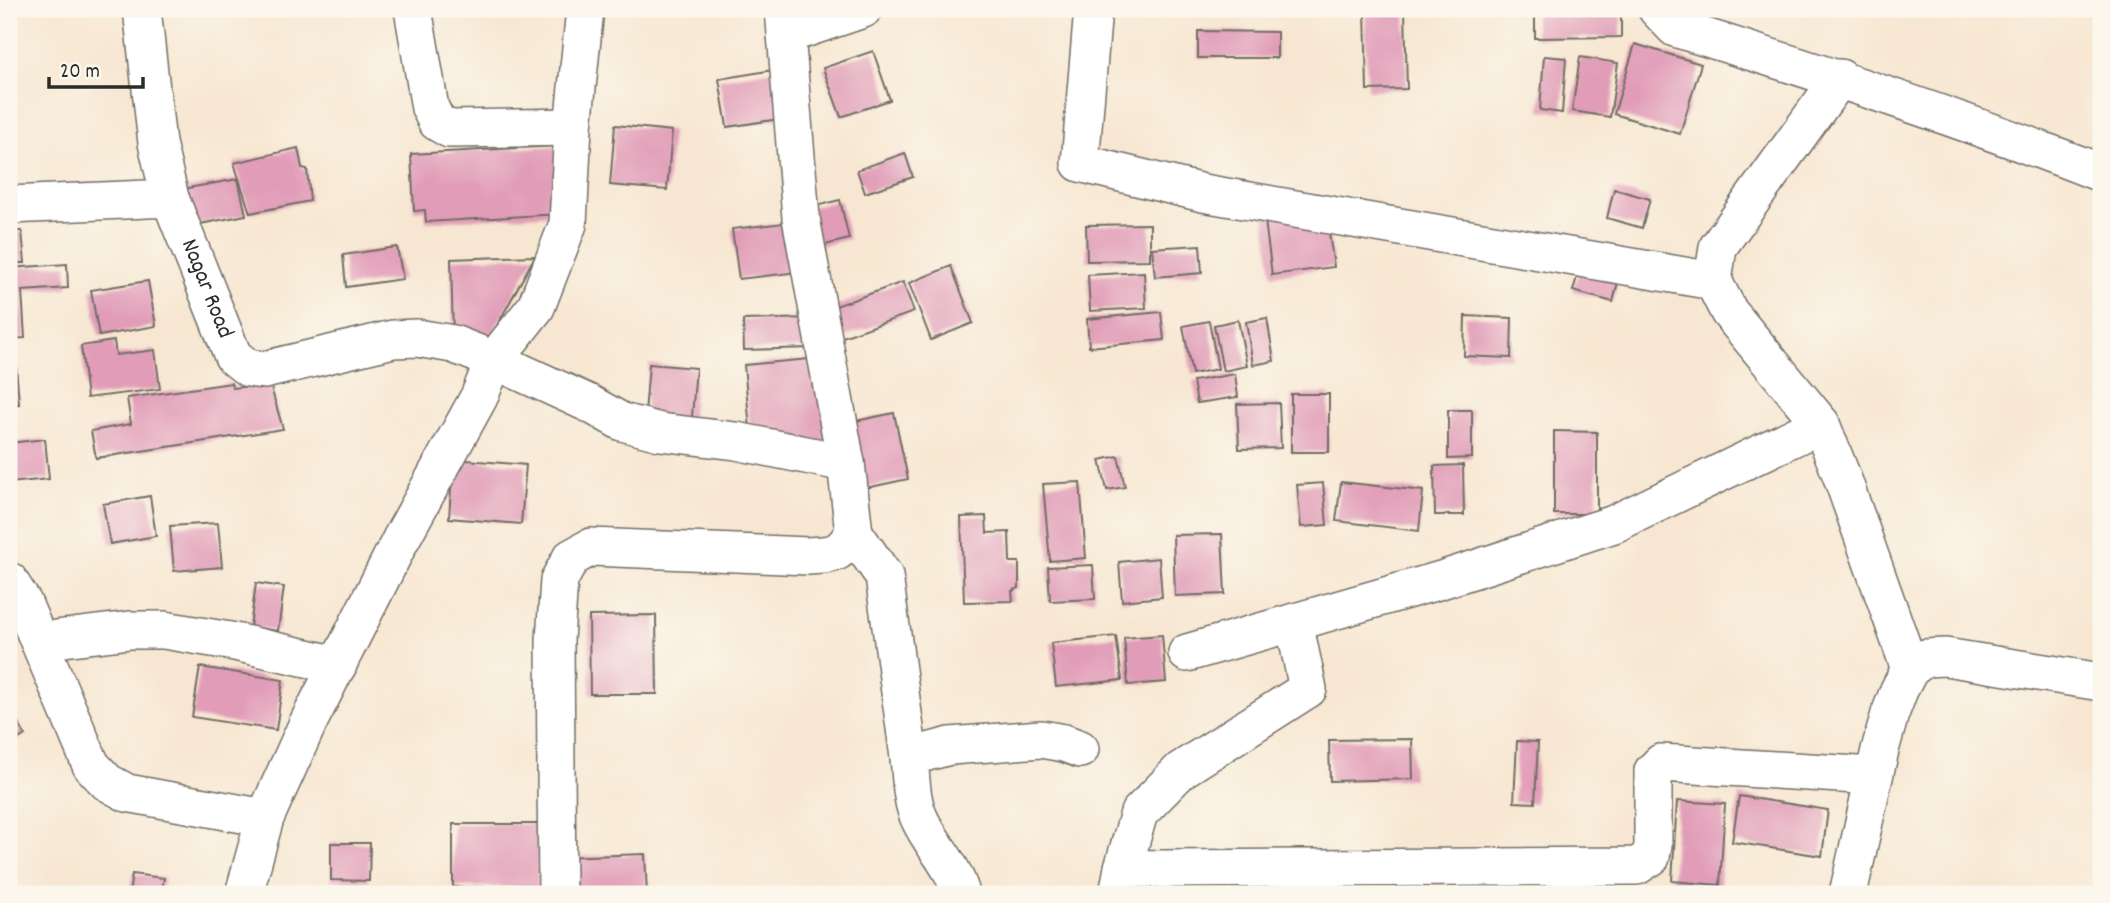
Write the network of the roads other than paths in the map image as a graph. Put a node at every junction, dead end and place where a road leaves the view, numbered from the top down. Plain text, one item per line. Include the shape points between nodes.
1 (142, 9) edge
2 (413, 9) edge
3 (585, 9) edge
4 (863, 9) edge
5 (1093, 9) edge
6 (1657, 9) edge
7 (785, 22) edge
8 (1840, 78) junction
9 (573, 127) junction
10 (2101, 173) edge
11 (170, 198) junction
12 (9, 205) edge
13 (1713, 281) junction
14 (494, 360) junction
15 (1821, 424) junction
16 (846, 463) junction
17 (854, 533) junction
18 (9, 581) edge
19 (1294, 622) junction
20 (38, 641) junction
21 (1187, 653) dead end
22 (338, 665) junction
23 (1910, 669) junction
24 (2101, 682) edge
25 (1080, 749) dead end
26 (909, 757) junction
27 (1874, 776) junction
28 (265, 818) junction
29 (1120, 881) edge
30 (244, 894) edge
31 (558, 894) edge
32 (961, 894) edge
33 (1848, 894) edge

1 - 11 street, Nagar Road via 157,142
2 - 9 street via 430,108 438,122 449,129
3 - 9 street
4 - 7 street
5 - 13 street via 1080,163 1203,193
6 - 8 street via 1675,28
7 - 16 street via 801,218
8 - 10 street
8 - 13 street via 1718,247
9 - 14 street via 568,224 536,307
11 - 12 street
11 - 14 street, Nagar Road via 233,356 248,368 264,370 393,339 417,338 453,344
13 - 15 street via 1729,312
14 - 16 street, Nagar Road via 622,422
14 - 22 street
15 - 19 street via 1614,524
15 - 23 street
16 - 17 street
17 - 26 street via 884,576
17 - 31 street via 842,550 830,555 591,547 571,558 559,580 555,640
18 - 20 street
19 - 21 street
19 - 29 street via 1308,689 1181,769 1139,813
20 - 22 street via 164,630
20 - 28 street via 91,765 107,782 127,793
22 - 28 street
23 - 24 street via 1925,658 1945,657
23 - 27 street via 1890,714
25 - 26 street via 1041,739 950,746
26 - 32 street via 920,820 948,862
27 - 29 street via 1661,763 1653,771 1651,857 1637,866 1160,870
27 - 33 street
28 - 30 street

